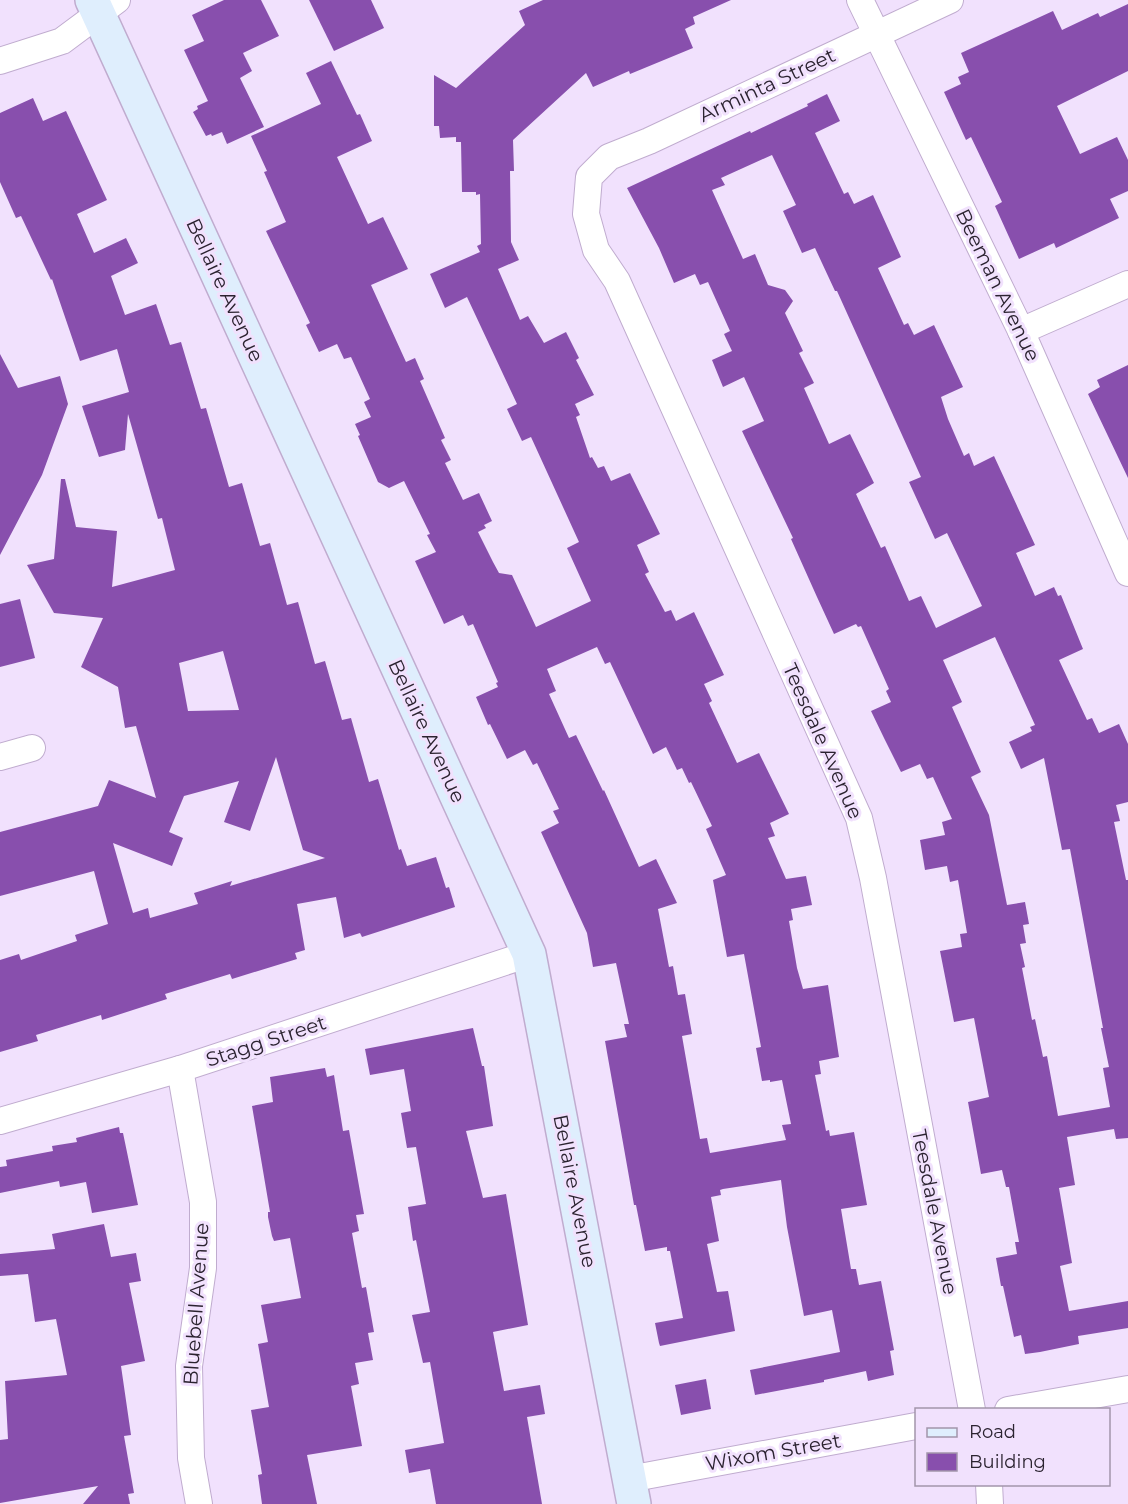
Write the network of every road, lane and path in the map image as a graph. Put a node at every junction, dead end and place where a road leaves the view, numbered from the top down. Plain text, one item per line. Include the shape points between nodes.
1 (860, 0) edge
2 (950, 0) edge
3 (103, 5) edge
4 (876, 34) junction
5 (0, 61) edge
6 (589, 177) joint
7 (1128, 284) edge
8 (1021, 331) junction
9 (1128, 573) edge
10 (32, 748) dead end
11 (0, 757) edge
12 (529, 954) junction
13 (180, 1069) junction
14 (0, 1121) edge
15 (1128, 1389) edge
16 (972, 1408) edge
17 (1019, 1408) edge
18 (915, 1426) edge
19 (989, 1486) edge
20 (632, 1491) edge
21 (199, 1504) edge
22 (990, 1504) edge

1 - 4 street, Beeman Avenue
2 - 4 street, Arminta Street
3 - 5 street via 62,41
3 - 12 street, Bellaire Avenue
4 - 6 street, Arminta Street via 609,157
4 - 8 street, Beeman Avenue
6 - 16 street, Teesdale Avenue via 586,214 596,250 616,281 859,818
7 - 8 street
8 - 9 street, Beeman Avenue
10 - 11 street
12 - 13 street, Stagg Street
12 - 20 street, Bellaire Avenue
13 - 14 street, Stagg Street
13 - 21 street, Bluebell Avenue via 203,1202 203,1268 189,1366 191,1458
15 - 17 street
18 - 20 street, Wixom Street
19 - 22 street

